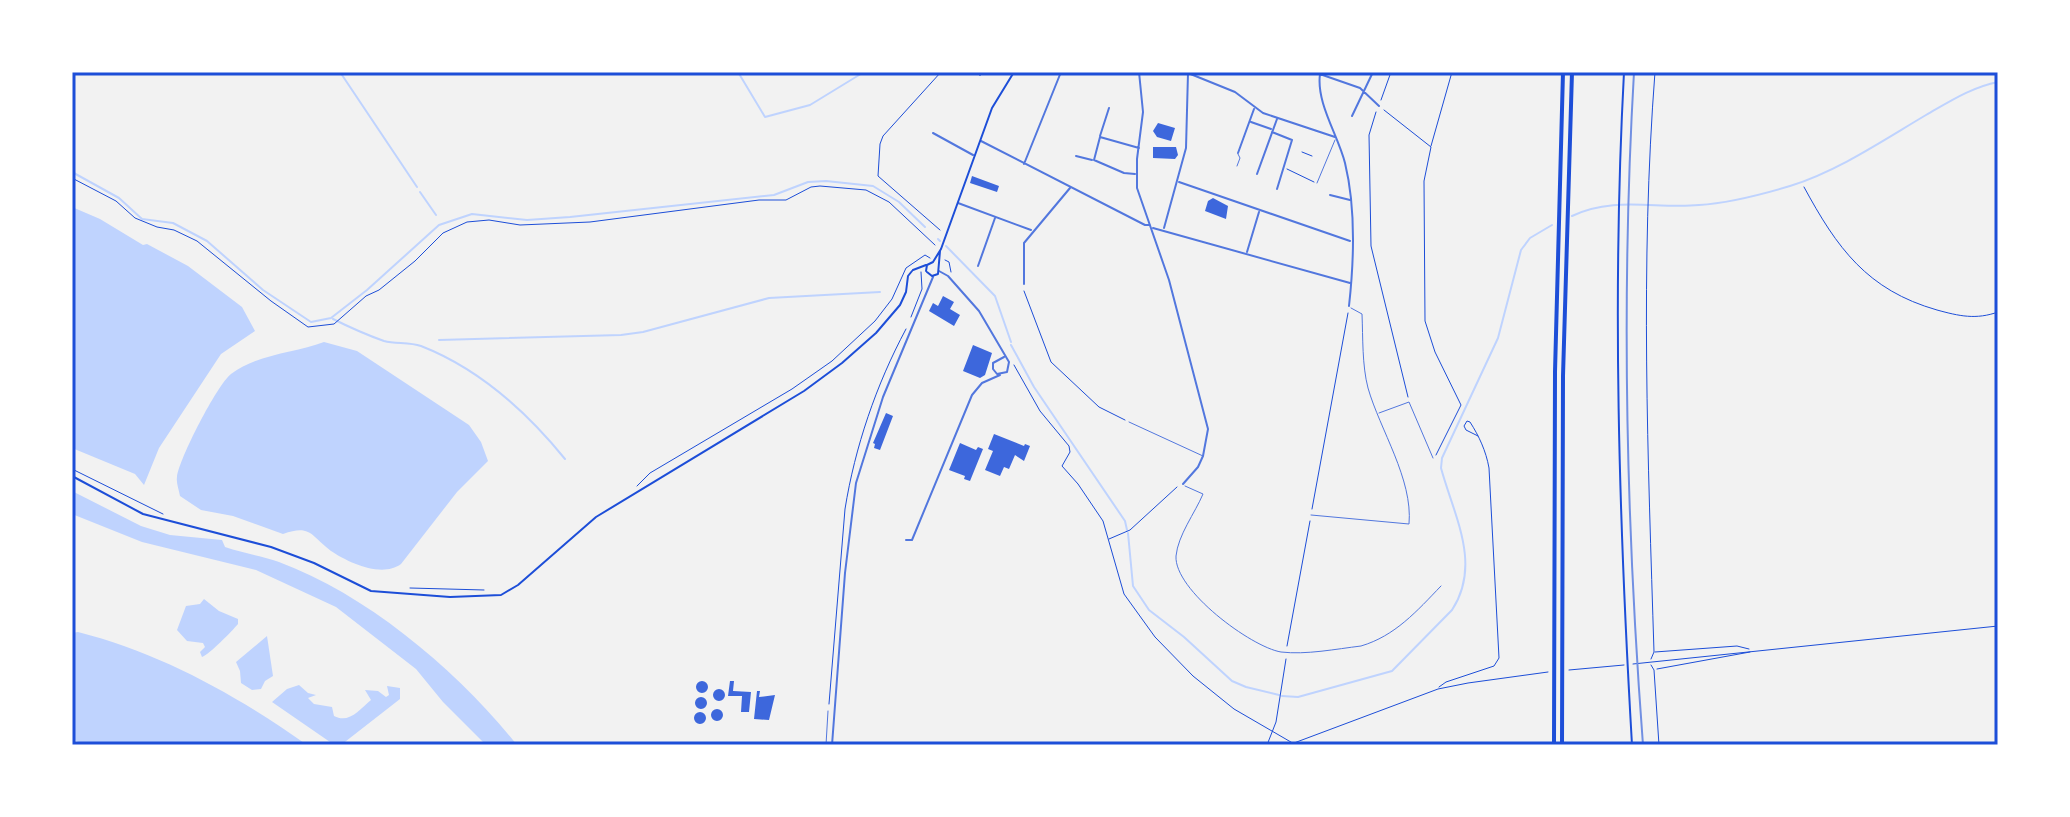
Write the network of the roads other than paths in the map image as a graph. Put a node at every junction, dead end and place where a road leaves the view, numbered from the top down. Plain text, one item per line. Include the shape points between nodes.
1 (1013, 72) edge
2 (1061, 72) edge
3 (1139, 72) edge
4 (1188, 72) edge
5 (1314, 72) edge
6 (1373, 72) edge
7 (1563, 72) edge
8 (1572, 72) edge
9 (1624, 72) edge
10 (1320, 74) edge
11 (1363, 91) junction
12 (1379, 106) road end
13 (1109, 108) dead end
14 (1255, 108) junction
15 (1352, 116) dead end
16 (1277, 118) junction
17 (1250, 122) junction
18 (1272, 131) junction
19 (933, 133) dead end
20 (1100, 137) junction
21 (1336, 137) junction
22 (980, 140) junction
23 (1139, 148) junction
24 (1238, 153) joint
25 (974, 155) junction
26 (1076, 156) dead end
27 (1094, 160) junction
28 (1024, 164) junction
29 (1237, 166) dead end
30 (1136, 174) junction
31 (1257, 174) dead end
32 (1179, 182) junction
33 (1317, 183) road end
34 (1070, 187) junction
35 (1277, 189) dead end
36 (1330, 195) dead end
37 (1350, 200) junction
38 (957, 203) junction
39 (1260, 210) junction
40 (996, 217) junction
41 (1151, 226) junction
42 (1164, 229) junction
43 (1032, 230) junction
44 (1351, 241) junction
45 (941, 246) junction
46 (1247, 253) junction
47 (933, 262) junction
48 (938, 264) junction
49 (927, 265) junction
50 (978, 266) dead end
51 (921, 268) junction
52 (926, 271) junction
53 (939, 271) junction
54 (932, 275) junction
55 (1024, 284) road end
56 (1352, 284) junction
57 (1349, 306) joint
58 (1004, 357) junction
59 (1000, 375) junction
60 (1378, 413) junction
61 (1129, 422) road end
62 (1203, 456) junction
63 (1433, 458) road end
64 (72, 476) edge
65 (1183, 484) joint
66 (1311, 515) road end
67 (908, 542) dead end
68 (1441, 586) dead end
69 (828, 711) road end
70 (826, 745) edge
71 (832, 745) edge
72 (1554, 745) edge
73 (1562, 745) edge
74 (1632, 745) edge

1 - 22 main road
2 - 28 street
3 - 23 street
4 - 14 street via 1235,92
4 - 32 street via 1186,148
5 - 10 street
6 - 11 street
7 - 72 highway via 1553,453
8 - 73 highway via 1561,453
9 - 74 main road via 1618,201 1622,546
10 - 11 street
10 - 21 street
11 - 12 street
11 - 15 street
13 - 20 street
14 - 16 street
14 - 17 street
16 - 18 street
16 - 21 street
17 - 18 street
17 - 24 street
18 - 31 street
18 - 35 street via 1292,140
19 - 25 street
20 - 23 street
20 - 27 street
21 - 33 lane
21 - 37 street
22 - 25 main road
22 - 28 street
23 - 30 street
24 - 29 lane
25 - 38 main road
26 - 27 street
27 - 30 street
28 - 34 street
30 - 41 street
32 - 39 street
32 - 42 street
34 - 41 street
34 - 43 street
36 - 37 street
37 - 44 street
38 - 40 street
38 - 45 main road
39 - 44 street
39 - 46 street
40 - 43 street
40 - 50 street
41 - 42 street
41 - 62 street via 1207,425
42 - 46 street
43 - 55 street via 1024,243
44 - 56 street
45 - 47 main road
45 - 48 main road
46 - 56 street
47 - 48 main road
47 - 49 main road
48 - 53 main road
49 - 51 main road
49 - 52 main road
51 - 52 main road
51 - 64 main road via 908,276 900,305 842,363 596,517 501,595 371,591 271,547 143,514
52 - 54 main road
53 - 54 main road
53 - 58 street via 979,311
54 - 71 street via 856,483
56 - 57 street
57 - 60 lane via 1362,314 1367,383
58 - 59 street via 1010,366
58 - 59 street via 992,366
59 - 67 street via 974,391
60 - 63 lane via 1409,402
60 - 66 lane via 1408,500 1409,524
61 - 62 lane
62 - 65 street
65 - 68 lane via 1203,494 1176,562 1194,593 1231,627 1264,647 1286,652 1373,643 1412,617
69 - 70 lane

